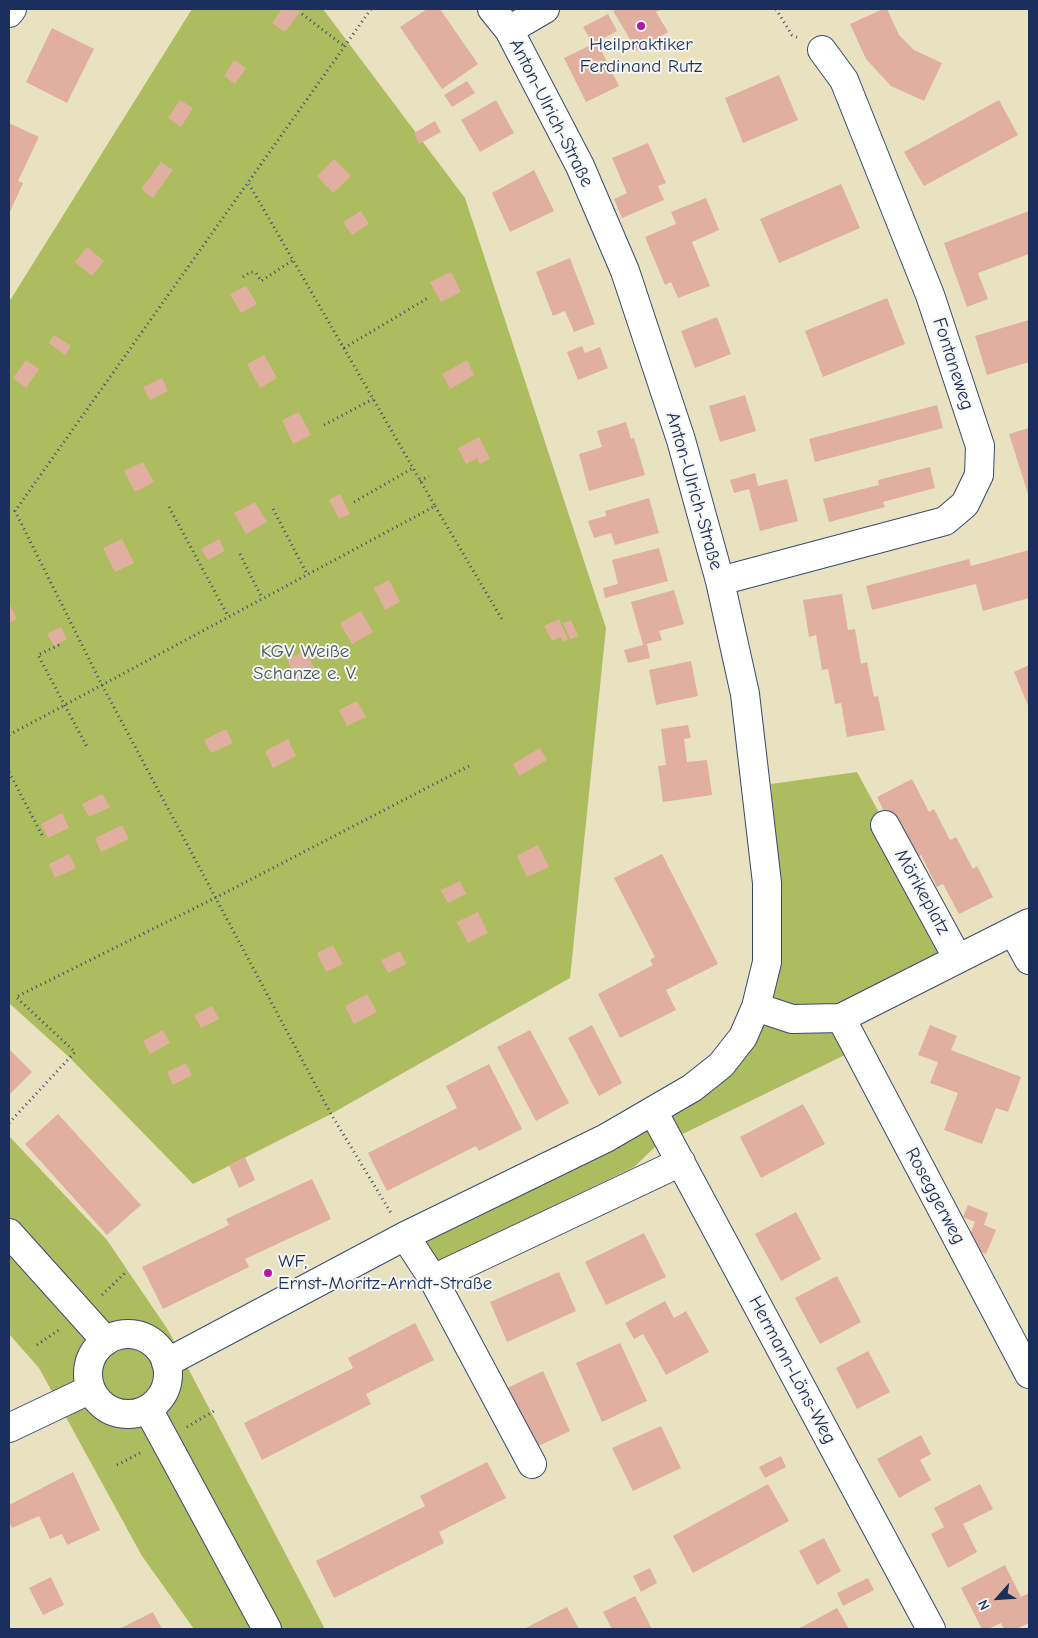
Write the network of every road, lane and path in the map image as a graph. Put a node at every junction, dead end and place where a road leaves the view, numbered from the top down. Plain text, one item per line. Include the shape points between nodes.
1 (12, 9) edge
2 (371, 9) edge
3 (545, 9) edge
4 (776, 9) edge
5 (9, 13) edge
6 (302, 14) dead end
7 (501, 19) edge
8 (344, 46) junction
9 (822, 50) joint
10 (249, 184) junction
11 (293, 260) junction
12 (243, 276) dead end
13 (428, 298) dead end
14 (344, 348) junction
15 (373, 399) junction
16 (324, 425) dead end
17 (413, 468) junction
18 (429, 476) dead end
19 (420, 480) junction
20 (354, 502) dead end
21 (435, 506) junction
22 (169, 507) dead end
23 (273, 509) dead end
24 (240, 554) dead end
25 (307, 574) junction
26 (720, 581) junction
27 (262, 598) junction
28 (228, 616) junction
29 (503, 622) dead end
30 (59, 646) dead end
31 (101, 683) junction
32 (65, 705) junction
33 (9, 735) edge
34 (87, 747) dead end
35 (469, 766) dead end
36 (9, 772) edge
37 (885, 826) dead end
38 (43, 837) dead end
39 (217, 896) junction
40 (1021, 927) edge
41 (958, 959) junction
42 (1029, 960) edge
43 (756, 1007) junction
44 (841, 1018) junction
45 (653, 1111) junction
46 (9, 1123) edge
47 (681, 1162) junction
48 (9, 1233) edge
49 (405, 1236) junction
50 (127, 1271) dead end
51 (433, 1279) junction
52 (96, 1299) dead end
53 (65, 1326) dead end
54 (106, 1341) junction
55 (37, 1345) dead end
56 (166, 1363) junction
57 (1029, 1374) edge
58 (91, 1389) junction
59 (148, 1409) junction
60 (214, 1411) dead end
61 (9, 1428) edge
62 (180, 1431) dead end
63 (146, 1449) dead end
64 (532, 1464) dead end
65 (116, 1465) dead end
66 (267, 1629) edge
67 (931, 1629) edge

1 - 5 street
2 - 8 path
3 - 7 street
4 - 9 path via 792,35
6 - 8 path
7 - 26 street, Anton-Ulrich-Straße via 580,166 625,271 681,440
8 - 10 path
9 - 26 street, Fontaneweg via 844,80 930,295 980,446 979,475 965,504 945,521
10 - 11 path
10 - 31 path via 15,511
11 - 12 path via 261,281 256,273
11 - 14 path
13 - 14 path
14 - 15 path
15 - 16 path
15 - 17 path
17 - 19 path
17 - 20 path
18 - 19 path
19 - 21 path
21 - 25 path
21 - 29 path
22 - 28 path
23 - 25 path
24 - 27 path
25 - 27 path
26 - 43 street, Anton-Ulrich-Straße via 745,694 767,882 767,962
27 - 28 path
28 - 31 path
30 - 32 path via 38,655
31 - 32 path
31 - 39 path
32 - 33 path
32 - 34 path
35 - 39 path
36 - 38 path
37 - 41 street, Mörikeplatz
39 - 46 path via 16,997 75,1052
39 - 49 path via 331,1114
40 - 41 street
40 - 42 street
41 - 44 street
43 - 44 street via 792,1019
43 - 45 street, Anton-Ulrich-Straße via 743,1036 720,1065 692,1088
44 - 57 street, Roseggerweg
45 - 47 street, Hermann-Löns-Weg
45 - 49 street, Anton-Ulrich-Straße via 606,1138
47 - 51 street
47 - 67 street, Hermann-Löns-Weg
48 - 54 street
49 - 51 street
49 - 56 street, Anton-Ulrich-Straße
50 - 52 path
51 - 64 street
53 - 55 path
54 - 56 street via 126,1334 141,1337 155,1345
54 - 58 street via 92,1357 88,1378
56 - 59 street via 165,1389
58 - 59 street via 105,1407 115,1412 132,1414
58 - 61 street
59 - 66 street
60 - 62 path
63 - 65 path

